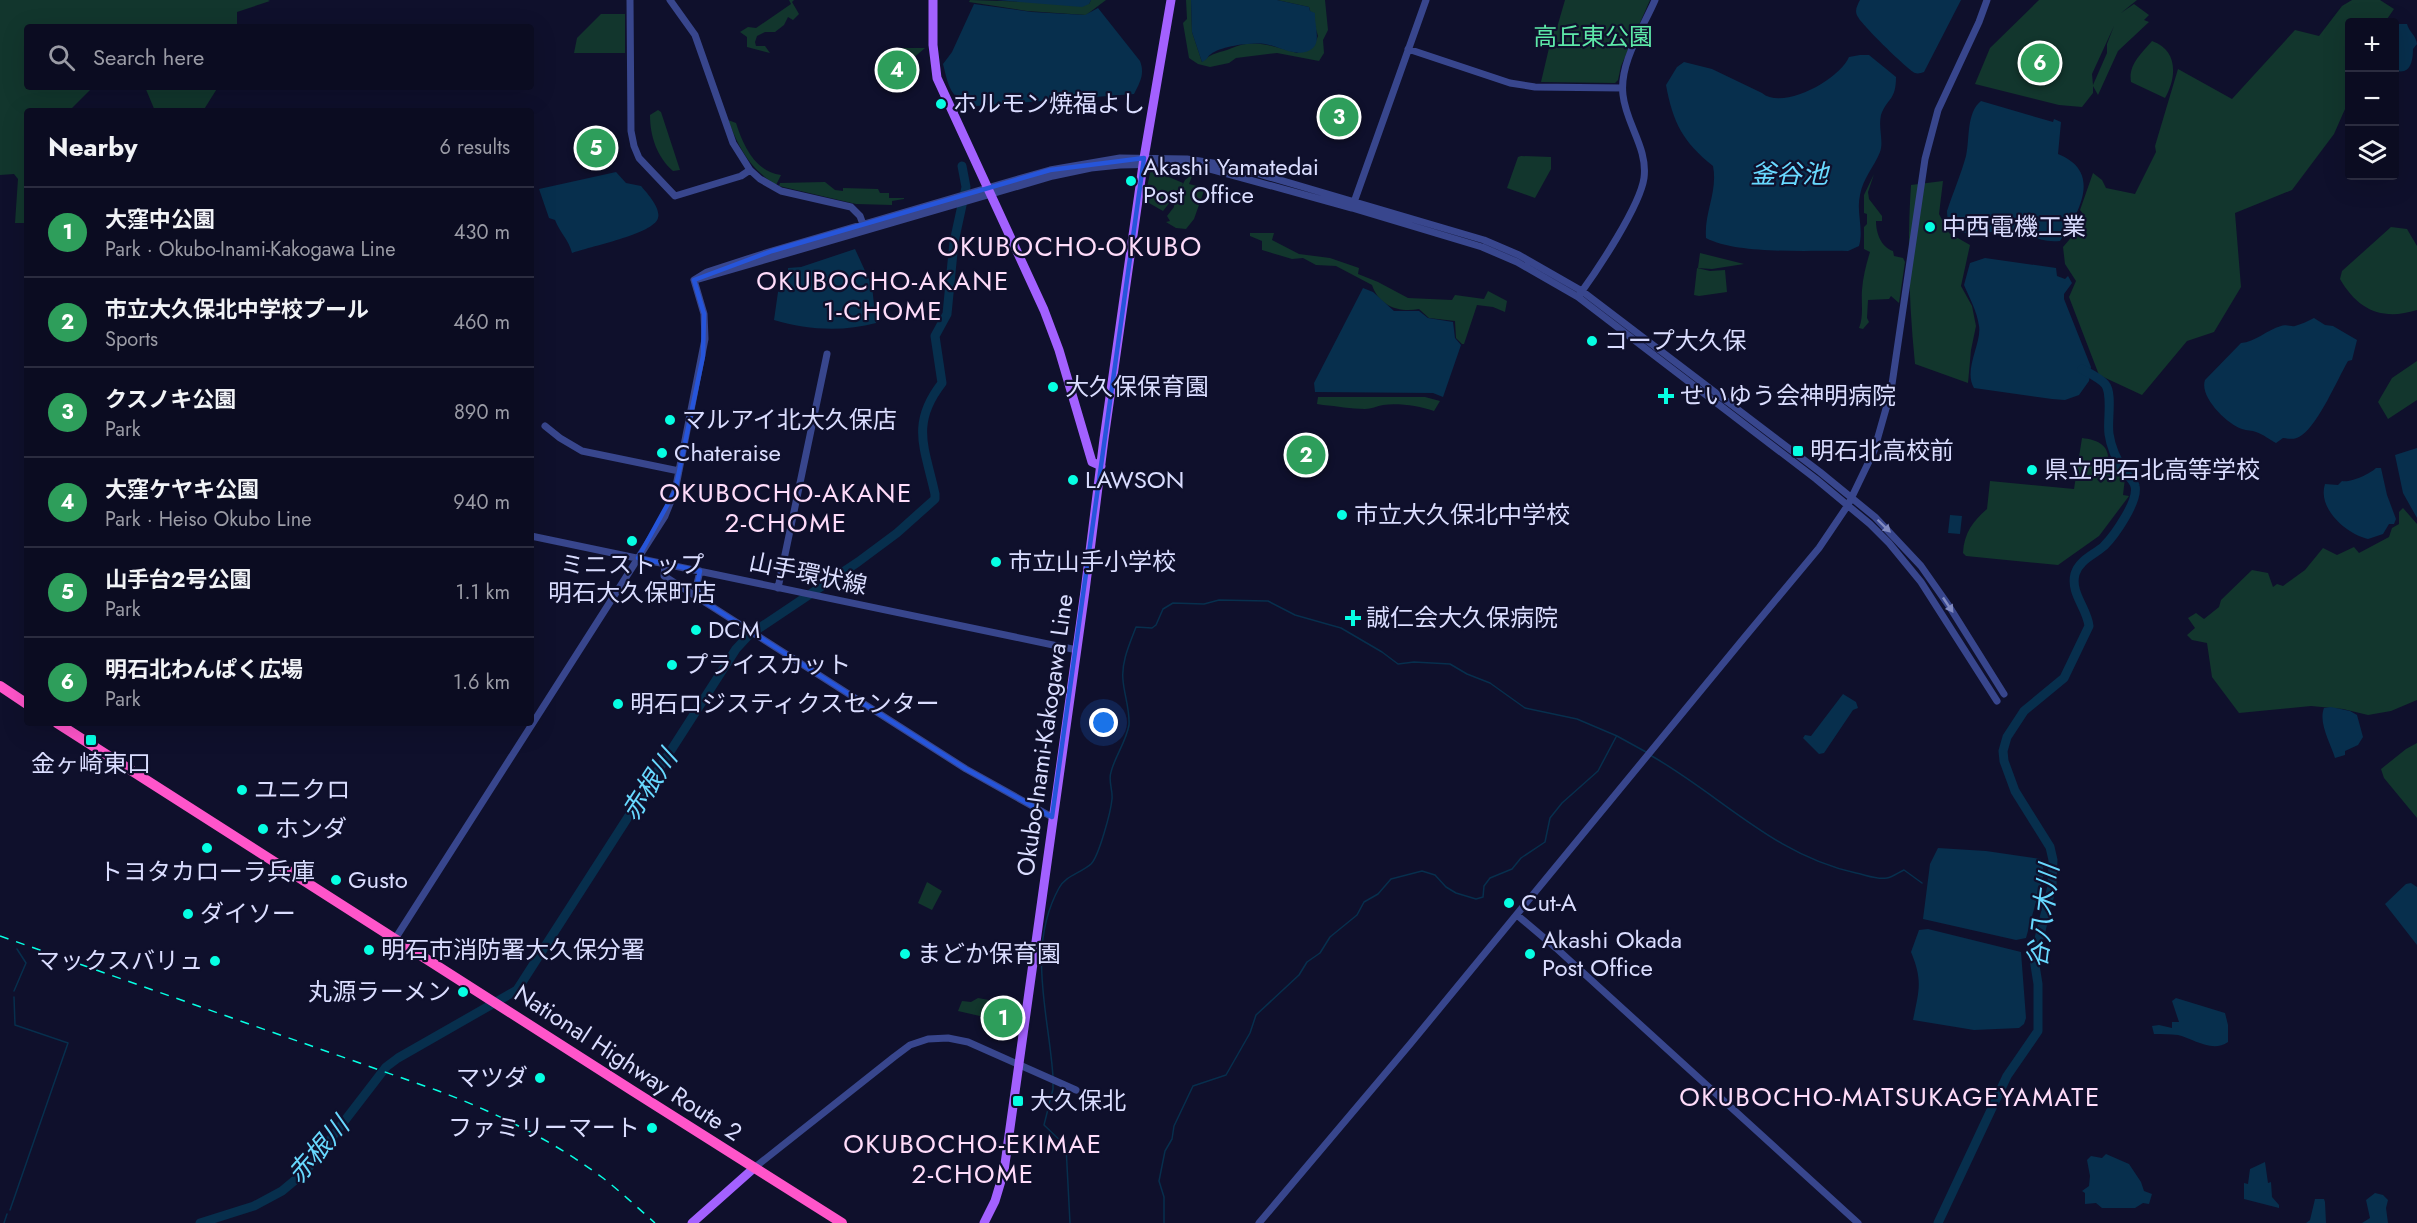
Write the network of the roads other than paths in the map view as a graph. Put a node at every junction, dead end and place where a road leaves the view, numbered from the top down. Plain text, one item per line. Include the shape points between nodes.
1 (630, 0) edge
2 (670, 0) edge
3 (933, 0) edge
4 (1171, 0) edge
5 (1426, 0) edge
6 (1655, 0) edge
7 (1987, 0) edge
8 (1408, 49) junction
9 (1622, 88) junction
10 (1144, 161) junction
11 (750, 170) junction
12 (989, 191) junction
13 (1354, 205) junction
14 (864, 228) junction
15 (1580, 294) junction
16 (827, 354) dead end
17 (545, 426) dead end
18 (1101, 466) junction
19 (679, 471) junction
20 (1852, 498) junction
21 (1848, 505) junction
22 (534, 537) edge
23 (638, 558) junction
24 (665, 564) junction
25 (700, 571) junction
26 (778, 588) junction
27 (700, 599) junction
28 (1077, 650) junction
29 (0, 686) edge
30 (2004, 694) dead end
31 (1997, 700) dead end
32 (24, 702) edge
33 (534, 721) edge
34 (62, 726) edge
35 (531, 726) edge
36 (1052, 817) junction
37 (1517, 915) junction
38 (395, 939) junction
39 (1019, 1065) junction
40 (1076, 1090) dead end
41 (754, 1168) junction
42 (692, 1223) edge
43 (842, 1223) edge
44 (984, 1223) edge
45 (1259, 1223) edge
46 (1858, 1223) edge

1 - 11 street via 631,131 639,158 675,196
2 - 11 street via 695,34 733,143
3 - 12 main road via 937,78
4 - 10 main road, Okubo-Inami-Kakogawa Line
5 - 8 street
6 - 9 street via 1627,63
7 - 20 street via 1931,132 1891,391 1874,451
8 - 9 street via 1510,83
8 - 13 street
9 - 15 street via 1629,121 1642,150 1643,186
10 - 12 street via 1090,162 1050,170
10 - 13 street via 1211,162
10 - 18 main road, Okubo-Inami-Kakogawa Line
11 - 14 street via 781,191 851,207
12 - 14 street
12 - 18 main road via 1052,329 1092,462
13 - 15 street via 1484,240 1519,255
14 - 19 street via 707,272 694,280 704,314 705,339
15 - 20 street
15 - 21 street
16 - 26 street
17 - 19 street via 582,451
18 - 28 main road, Okubo-Inami-Kakogawa Line
19 - 23 street via 665,516
20 - 21 street
20 -> 30 street via 1921,566
21 - 31 street via 1908,565
21 - 37 street via 1819,548
22 - 23 street, 山手環状線
23 - 24 street, 山手環状線
23 - 33 street
24 - 25 street, 山手環状線
24 - 27 street via 664,576
25 - 26 street, 山手環状線
25 - 27 street via 696,588
26 - 28 street, 山手環状線
27 - 36 street via 960,765
28 - 36 main road, Okubo-Inami-Kakogawa Line
29 - 32 highway
34 - 38 highway, National Highway Route 2
35 - 38 street
36 - 39 main road, Okubo-Inami-Kakogawa Line
37 - 45 street
37 - 46 street
38 - 41 highway, National Highway Route 2
39 - 40 street
39 - 41 street via 968,1042 928,1039 910,1046 842,1096
39 - 44 main road, Okubo-Inami-Kakogawa Line via 1004,1171
41 - 42 main road
41 - 43 highway, National Highway Route 2

